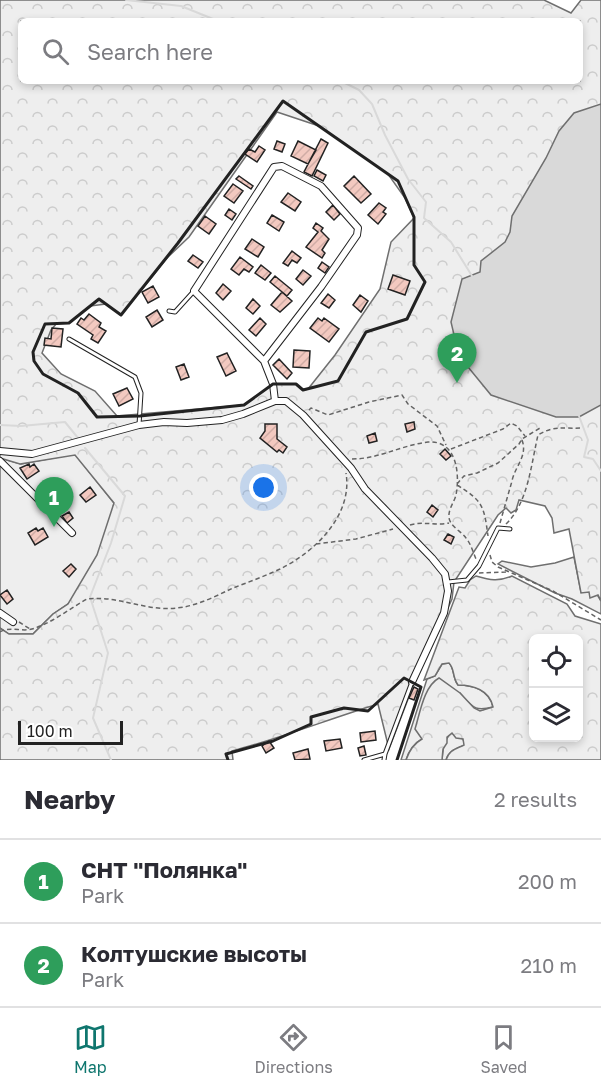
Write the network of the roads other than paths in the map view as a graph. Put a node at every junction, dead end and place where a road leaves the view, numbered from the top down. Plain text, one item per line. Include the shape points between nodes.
1 (194, 291) junction
2 (170, 311) dead end
3 (69, 339) dead end
4 (264, 361) junction
5 (275, 401) junction
6 (140, 424) junction
7 (0, 451) edge
8 (0, 461) edge
9 (510, 529) dead end
10 (72, 533) dead end
11 (448, 582) junction
12 (0, 613) edge
13 (13, 622) road end
14 (412, 682) joint
15 (385, 754) junction
16 (364, 760) edge
17 (384, 760) edge

1 - 2 lane via 176,312
1 - 4 street
1 - 4 street via 274,167 282,166 296,173 332,196 358,228 357,236
3 - 6 lane via 135,377 141,393
4 - 5 street
5 - 6 street via 222,420
5 - 11 street via 286,401 303,415 365,489 432,558
6 - 7 street via 32,454
8 - 10 street
9 - 11 lane via 500,528 467,580
11 - 14 street via 444,613
12 - 13 street
14 - 15 lane
15 - 16 lane
15 - 17 lane

